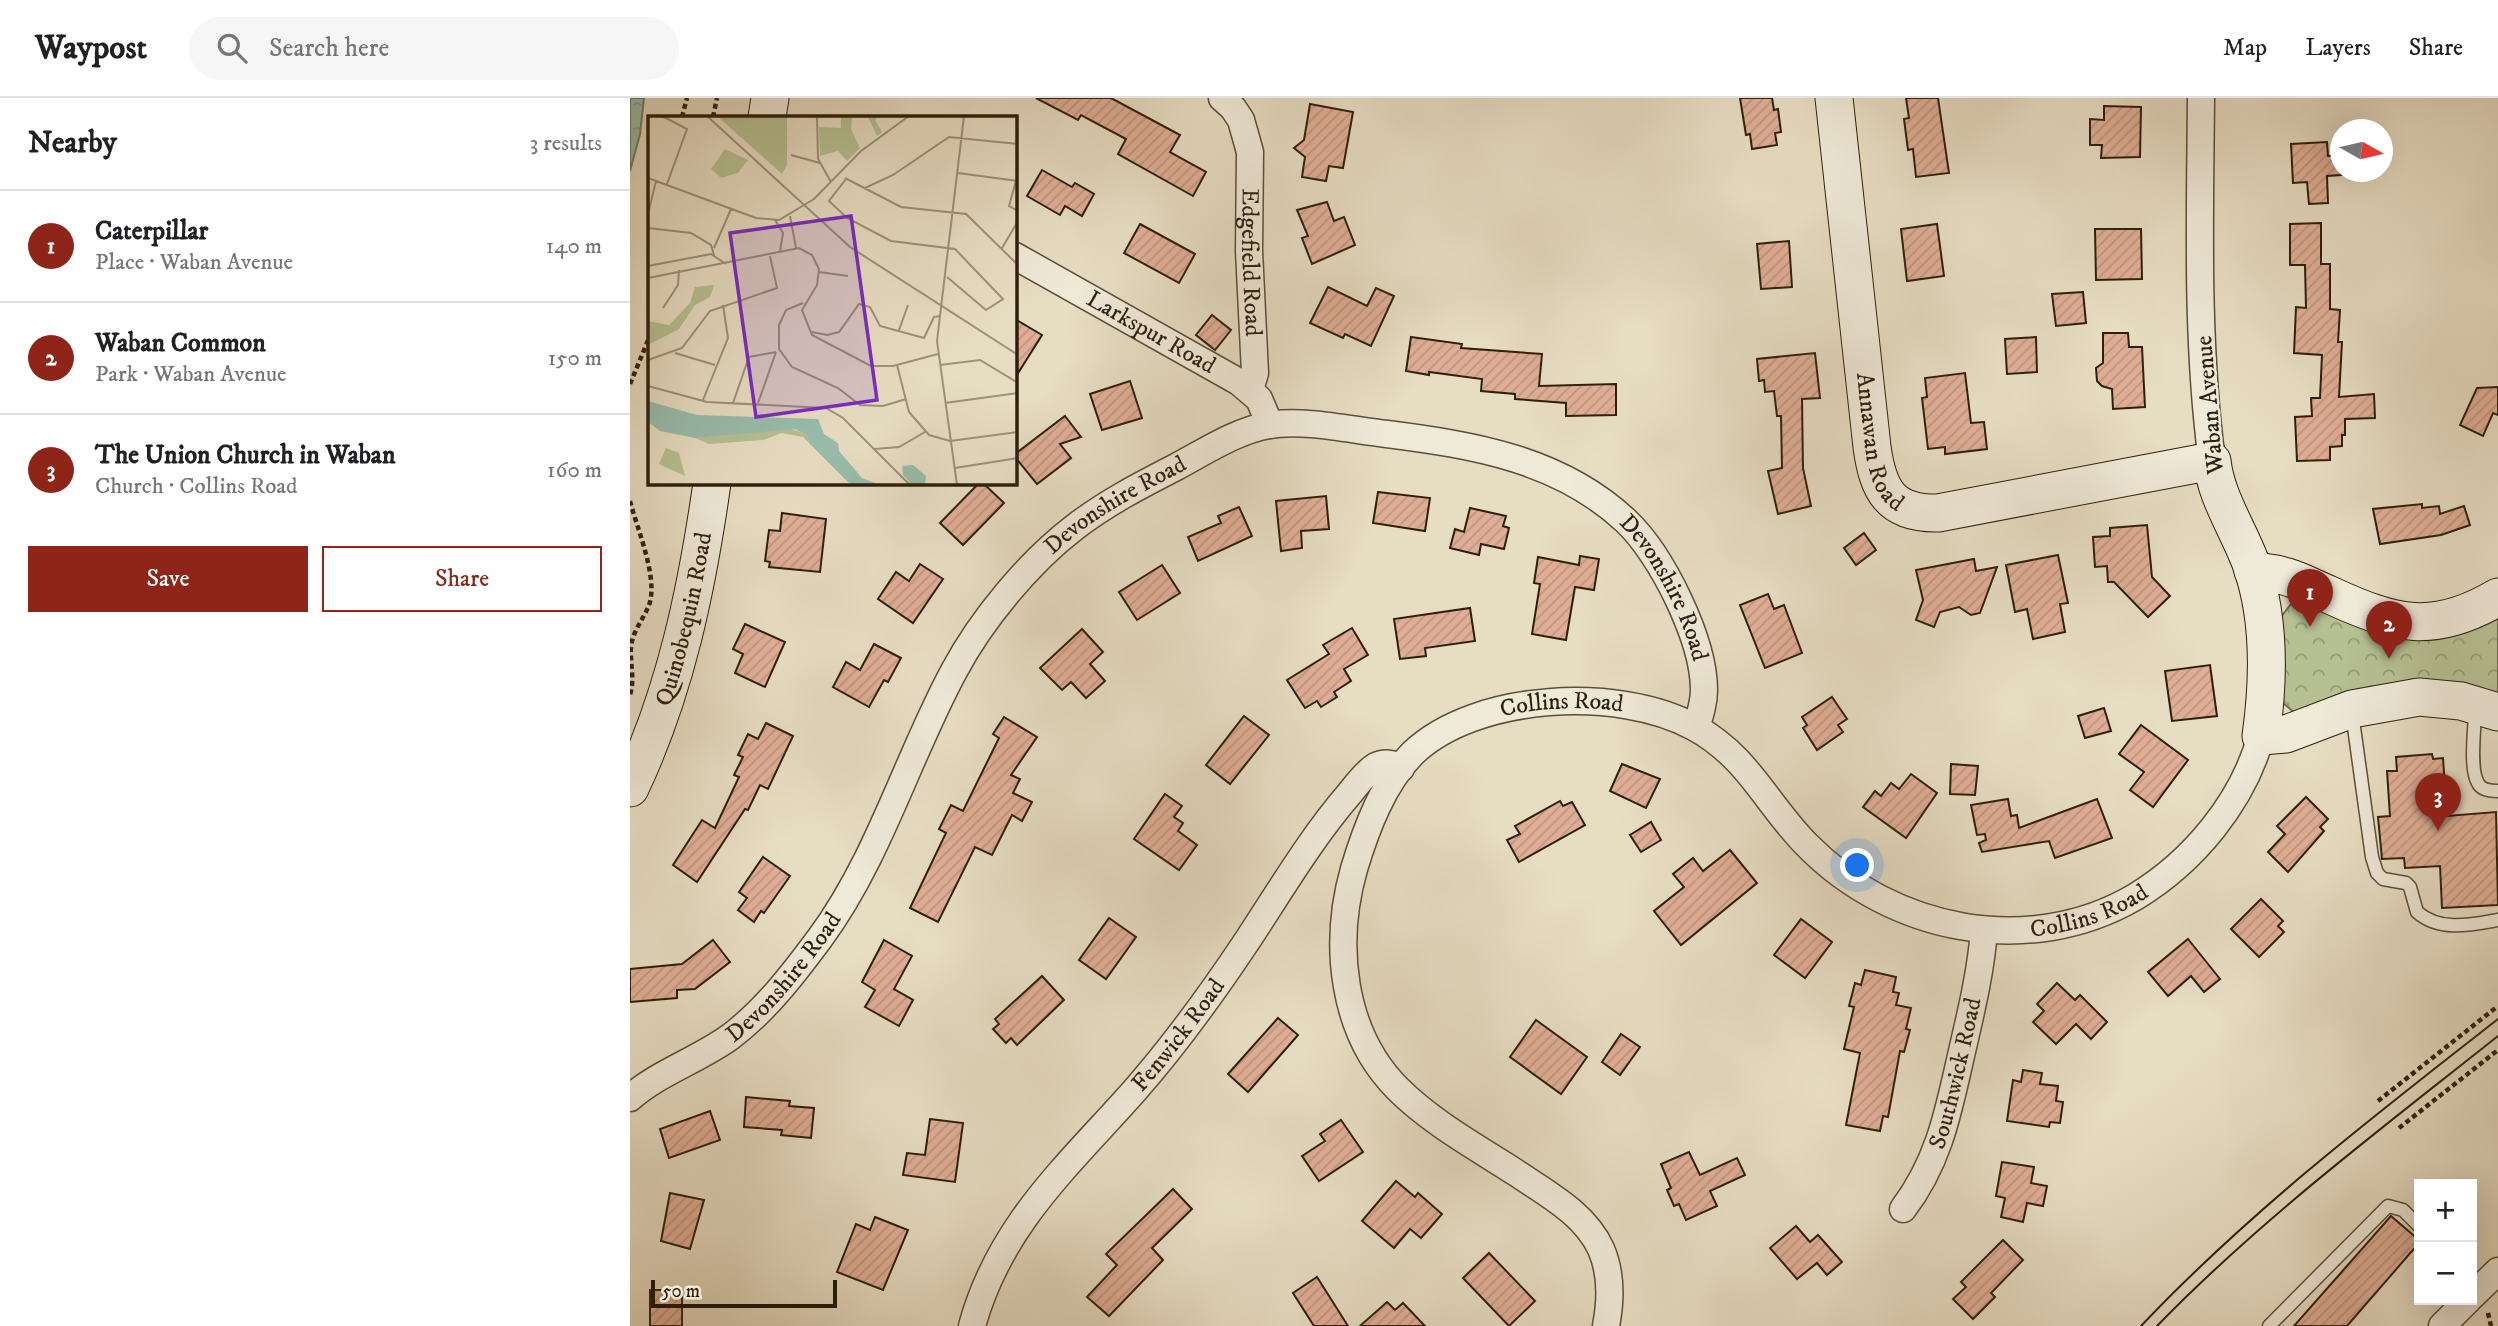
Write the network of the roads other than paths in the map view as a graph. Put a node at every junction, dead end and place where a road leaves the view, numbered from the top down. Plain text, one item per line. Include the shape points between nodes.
1 (770, 98) edge
2 (1222, 98) edge
3 (1834, 98) edge
4 (2201, 98) edge
5 (767, 116) edge
6 (1017, 257) edge
7 (1250, 390) junction
8 (1270, 425) junction
9 (2212, 461) junction
10 (712, 485) edge
11 (2253, 571) junction
12 (2498, 597) edge
13 (2352, 709) junction
14 (2487, 709) edge
15 (1696, 728) junction
16 (2261, 736) junction
17 (1401, 768) junction
18 (630, 788) edge
19 (2498, 791) edge
20 (2498, 920) edge
21 (1984, 930) junction
22 (632, 1096) edge
23 (1903, 1209) dead end
24 (2414, 1221) edge
25 (2480, 1290) edge
26 (972, 1326) edge
27 (1606, 1326) edge
28 (2269, 1326) edge
29 (2442, 1326) edge

1 - 5 street
2 - 7 street, Edgefield Road via 1247,134 1251,171 1249,262 1255,373
3 - 9 street, Annawan Road via 1872,447 1877,475 1889,497 1910,511 1938,513
4 - 9 street, Waban Avenue via 2200,266
6 - 7 street, Larkspur Road
7 - 8 street, Larkspur Road
8 - 15 street, Devonshire Road via 1315,426 1478,448 1556,473 1601,500 1636,531 1675,593 1703,674
8 - 22 street, Devonshire Road via 1220,443 1112,501 1072,529 1031,568 953,671 865,862 822,934 786,981 730,1037
9 - 11 street, Waban Avenue via 2220,495
10 - 18 street, Quinobequin Road via 701,563 681,647 654,732
11 - 12 street via 2292,576 2360,608 2404,621 2449,619
11 - 16 street, Collins Road via 2264,630
13 - 14 street via 2419,697 2446,698
13 - 16 street via 2303,729
13 - 20 lane via 2377,873 2383,879 2406,883 2417,912 2436,923
14 - 19 lane via 2475,772 2482,788
15 - 17 street, Collins Road via 1632,704 1550,702 1491,714 1456,727 1427,743
15 - 21 street, Collins Road via 1748,769 1804,843 1843,876 1907,911
16 - 21 street, Collins Road via 2251,766 2225,810 2189,855 2163,878 2116,907 2082,920 2032,930
17 - 26 street, Fenwick Road via 1378,765 1347,797 1171,1047 1042,1192 998,1258
17 - 27 street, Collins Road via 1368,827 1346,903 1343,958 1356,1022 1373,1058 1406,1097 1557,1200 1583,1223 1602,1251 1607,1268
21 - 23 street, Southwick Road via 1979,976 1945,1127 1930,1168
24 - 28 lane via 2403,1210 2388,1206
25 - 29 street

